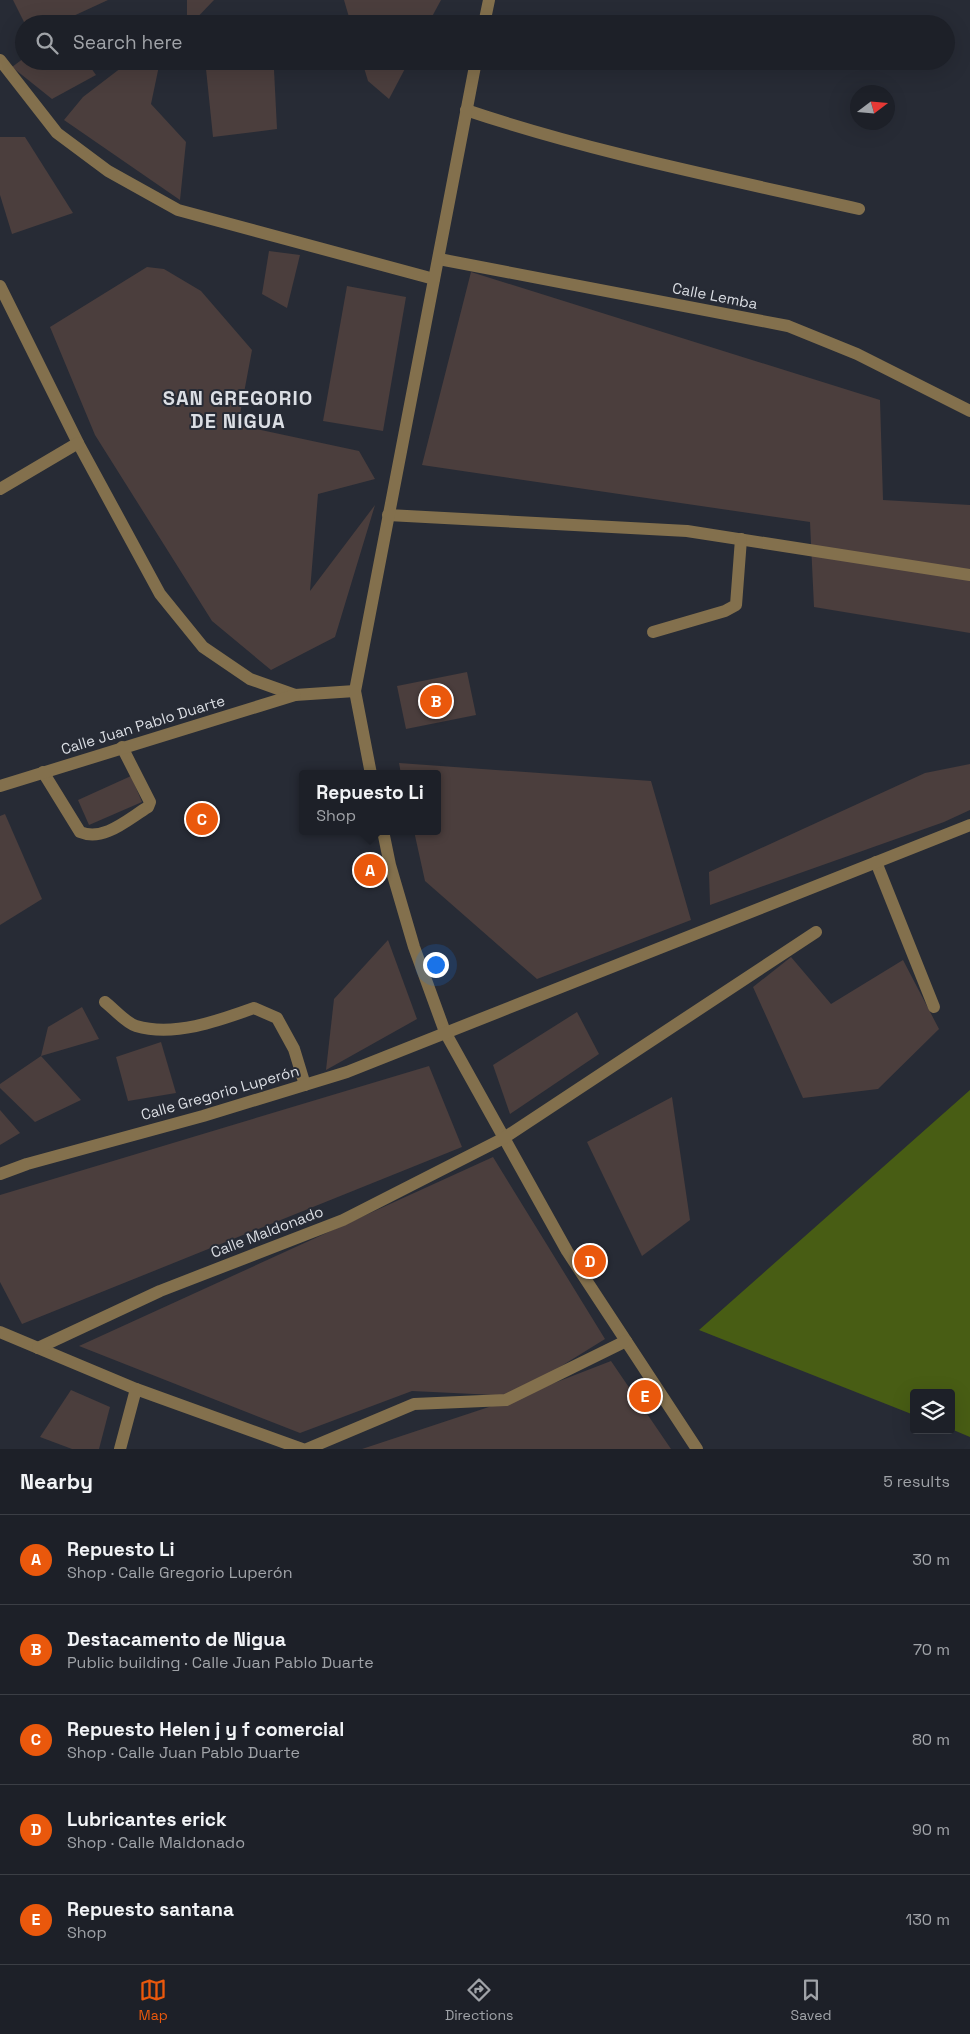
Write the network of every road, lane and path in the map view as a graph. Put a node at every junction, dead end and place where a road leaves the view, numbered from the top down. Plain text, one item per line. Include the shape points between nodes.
1 (488, 0) edge
2 (486, 15) edge
3 (0, 60) edge
4 (474, 70) edge
5 (466, 110) junction
6 (859, 209) dead end
7 (439, 258) junction
8 (434, 279) junction
9 (0, 286) edge
10 (970, 411) edge
11 (78, 443) junction
12 (0, 489) edge
13 (388, 515) junction
14 (741, 539) junction
15 (970, 575) edge
16 (653, 632) dead end
17 (355, 691) junction
18 (295, 695) junction
19 (122, 748) junction
20 (371, 770) edge
21 (43, 772) junction
22 (0, 786) edge
23 (970, 825) edge
24 (384, 835) edge
25 (876, 862) junction
26 (816, 932) dead end
27 (105, 1002) dead end
28 (934, 1007) dead end
29 (445, 1032) junction
30 (305, 1085) junction
31 (504, 1138) junction
32 (0, 1174) edge
33 (0, 1332) edge
34 (626, 1341) junction
35 (38, 1348) junction
36 (136, 1389) junction
37 (120, 1449) edge
38 (302, 1449) edge
39 (307, 1449) edge
40 (697, 1449) edge

1 - 2 street
3 - 8 street via 57,132 108,171 178,210
4 - 5 street
5 - 6 street via 528,130
5 - 7 street
7 - 8 street
7 - 10 street, Calle Lemba via 788,326 857,354
8 - 13 street
9 - 11 street
11 - 12 street
11 - 18 street via 160,594 203,647 250,679
13 - 14 street via 687,531
13 - 17 street
14 - 15 street
14 - 16 street via 736,604 725,611
17 - 18 street
17 - 20 street
18 - 19 street, Calle Juan Pablo Duarte
19 - 21 street, Calle Juan Pablo Duarte
19 - 21 street via 150,802 148,807 103,834 80,832
21 - 22 street, Calle Juan Pablo Duarte
23 - 25 street, Calle Gregorio Luperón
24 - 29 street via 414,947
25 - 28 street
25 - 29 street, Calle Gregorio Luperón
26 - 31 street, Calle Maldonado
27 - 30 street via 134,1026 171,1030 225,1019 254,1008 277,1018 294,1049
29 - 30 street, Calle Gregorio Luperón via 347,1072
29 - 31 street
30 - 32 street, Calle Gregorio Luperón
31 - 34 street via 567,1251
31 - 35 street, Calle Maldonado via 343,1220 160,1292
33 - 35 street
34 - 39 street via 506,1400 414,1404
34 - 40 street
35 - 36 street
36 - 37 street
36 - 38 street

